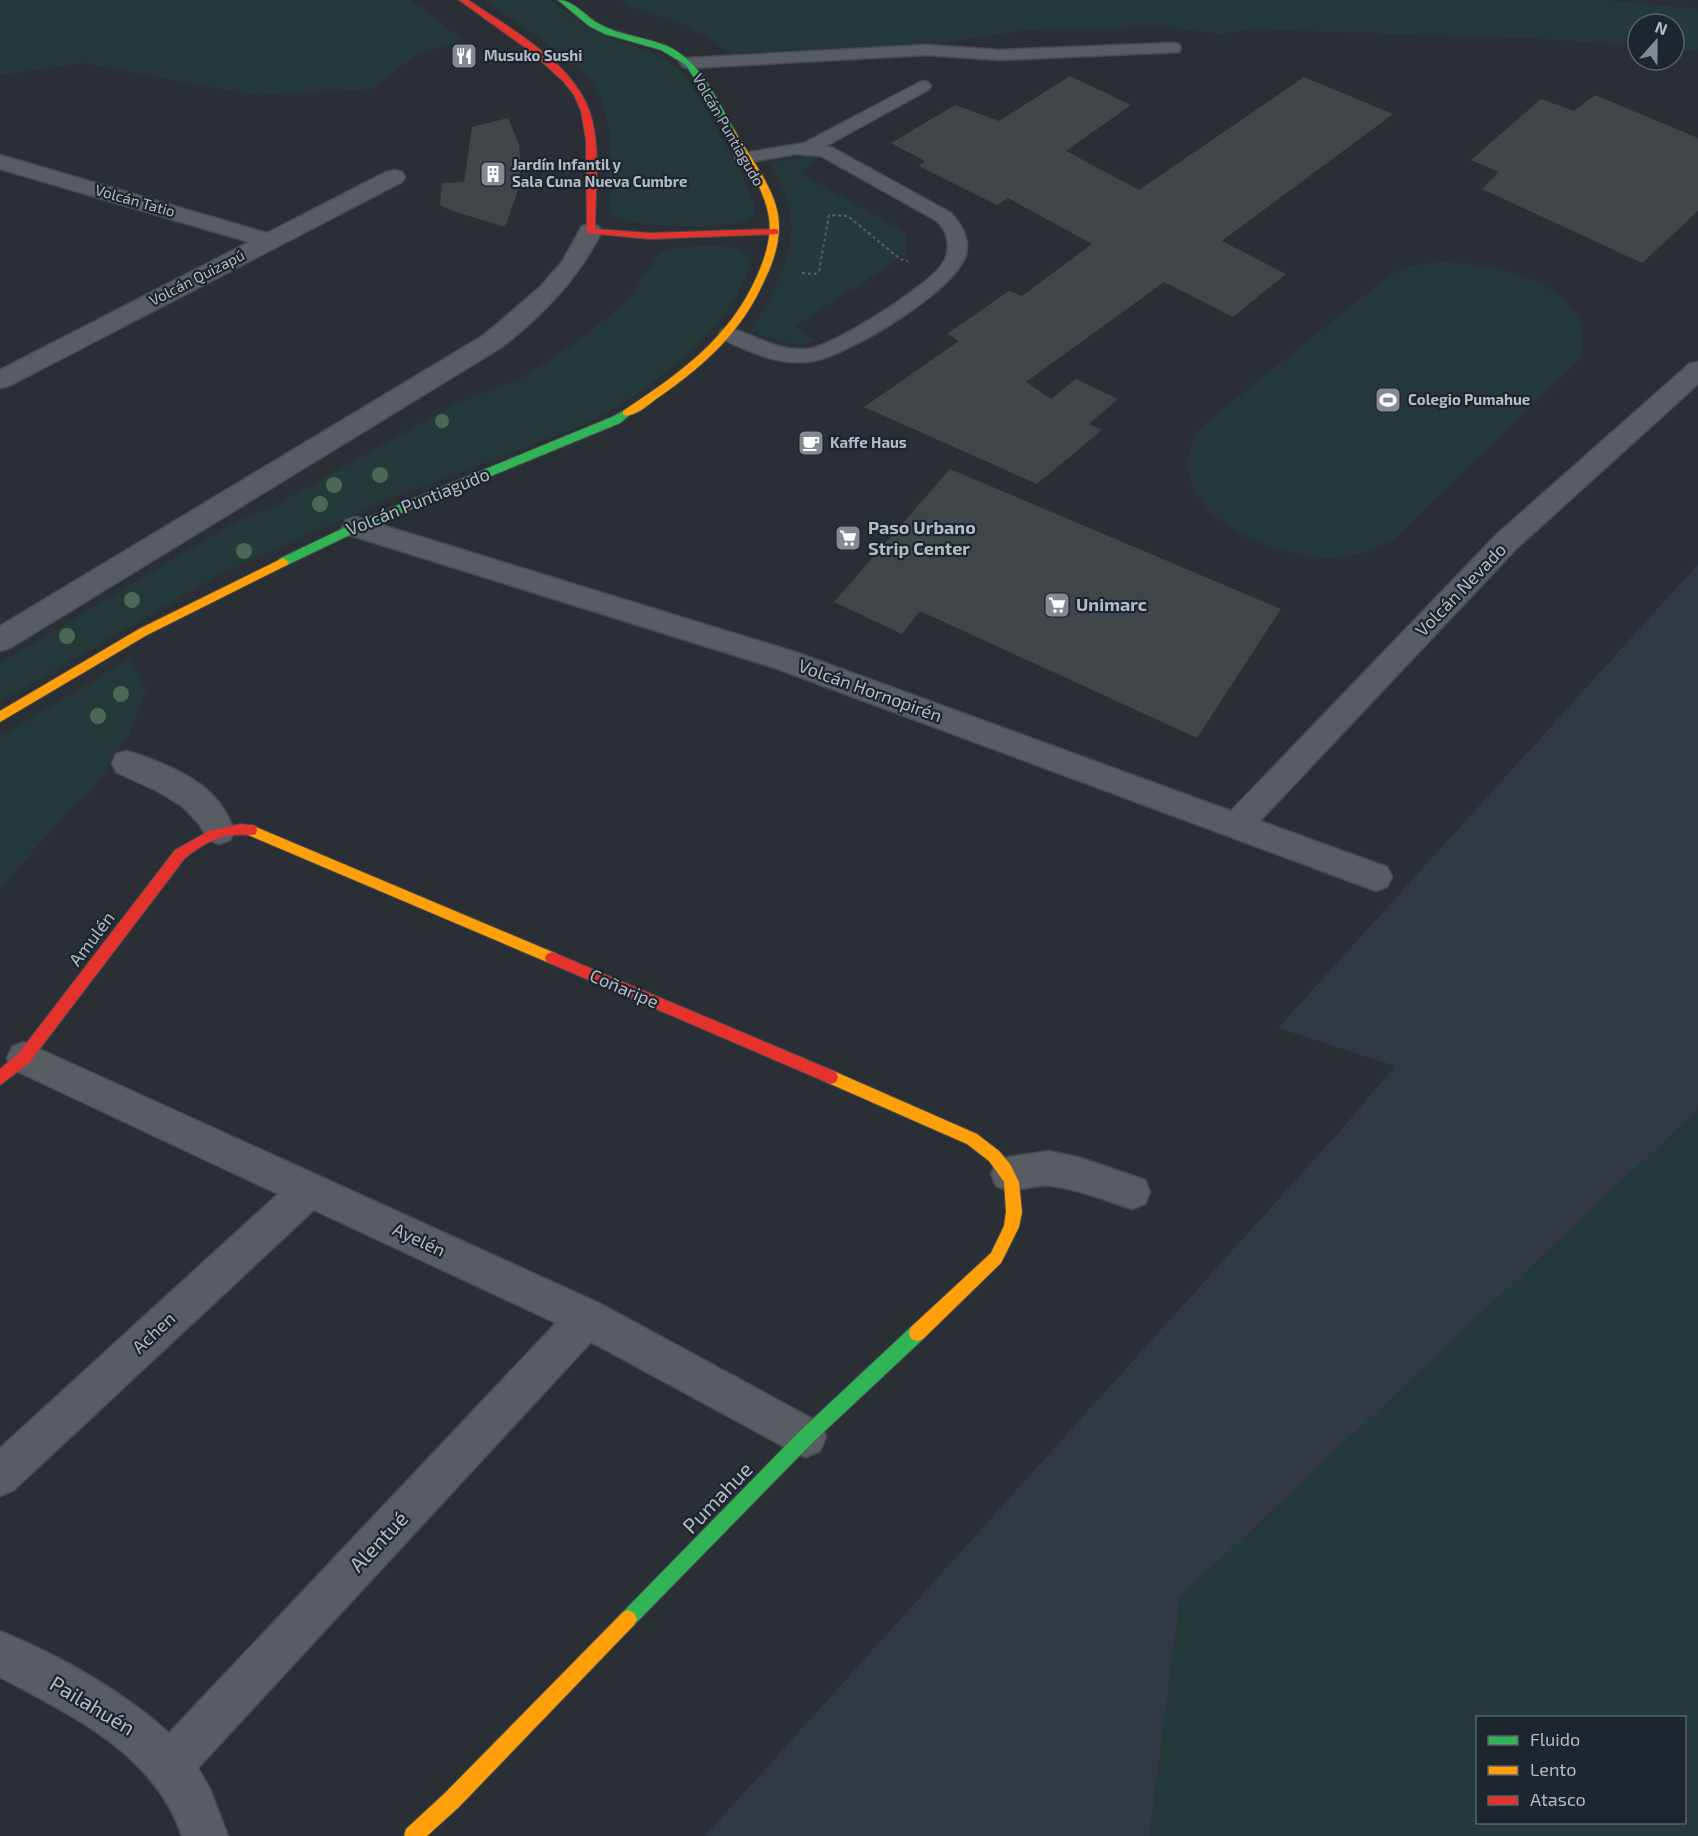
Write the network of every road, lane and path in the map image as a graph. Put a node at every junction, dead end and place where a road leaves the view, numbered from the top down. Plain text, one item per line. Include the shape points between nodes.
1 (463, 0) edge
2 (562, 0) edge
3 (1173, 48) dead end
4 (689, 63) junction
5 (922, 86) dead end
6 (808, 148) junction
7 (744, 158) junction
8 (0, 162) edge
9 (394, 177) dead end
10 (590, 231) junction
11 (775, 232) junction
12 (270, 241) junction
13 (950, 269) junction
14 (801, 273) dead end
15 (729, 334) junction
16 (1698, 370) edge
17 (0, 380) edge
18 (356, 527) junction
19 (0, 640) edge
20 (0, 717) edge
21 (127, 764) dead end
22 (1238, 824) junction
23 (219, 831) junction
24 (1376, 877) dead end
25 (12, 1068) edge
26 (1009, 1174) junction
27 (309, 1190) junction
28 (1132, 1192) dead end
29 (587, 1318) junction
30 (806, 1437) junction
31 (0, 1476) edge
32 (0, 1653) edge
33 (170, 1765) junction
34 (205, 1836) edge
35 (413, 1836) edge

1 - 10 main road via 550,65 580,96 589,133
2 - 4 main road, Volcán Puntiagudo via 608,32 664,48
3 - 4 lane via 1000,55 926,50
4 - 7 main road, Volcán Puntiagudo
5 - 6 lane
6 - 7 lane
6 - 13 lane via 826,152 944,217 952,224 958,242
7 - 11 main road, Volcán Puntiagudo via 772,209
8 - 12 street, Volcán Tatio
9 - 12 street, Volcán Quizapú
10 - 11 main road via 650,236
10 - 19 street via 557,286 493,341
11 - 15 main road, Volcán Puntiagudo via 760,282
12 - 17 street, Volcán Quizapú
13 - 14 path via 900,259 848,216 829,215 819,271
13 - 15 lane via 895,311 841,345 815,355 775,354
15 - 18 main road, Volcán Puntiagudo via 681,378 616,420
16 - 22 street, Volcán Nevado via 1506,542
18 - 20 main road, Volcán Puntiagudo via 143,632
18 - 22 street, Volcán Hornopirén via 785,660
21 - 23 street via 201,801 213,815
22 - 24 street, Volcán Hornopirén
23 - 25 main road, Amulén via 197,840 180,854
23 - 26 main road, Coñaripe via 257,831 947,1127 980,1143
25 - 27 street, Ayelén
26 - 28 street via 1049,1168
26 - 30 main road, Pumahue via 1015,1195 1014,1217 1008,1239 996,1258
27 - 29 street, Ayelén
27 - 31 street, Achen
29 - 30 street, Ayelén
29 - 33 street, Alentué
30 - 35 main road, Pumahue
32 - 33 street, Pailahuén via 125,1722
33 - 34 street, Pailahuén via 193,1803

